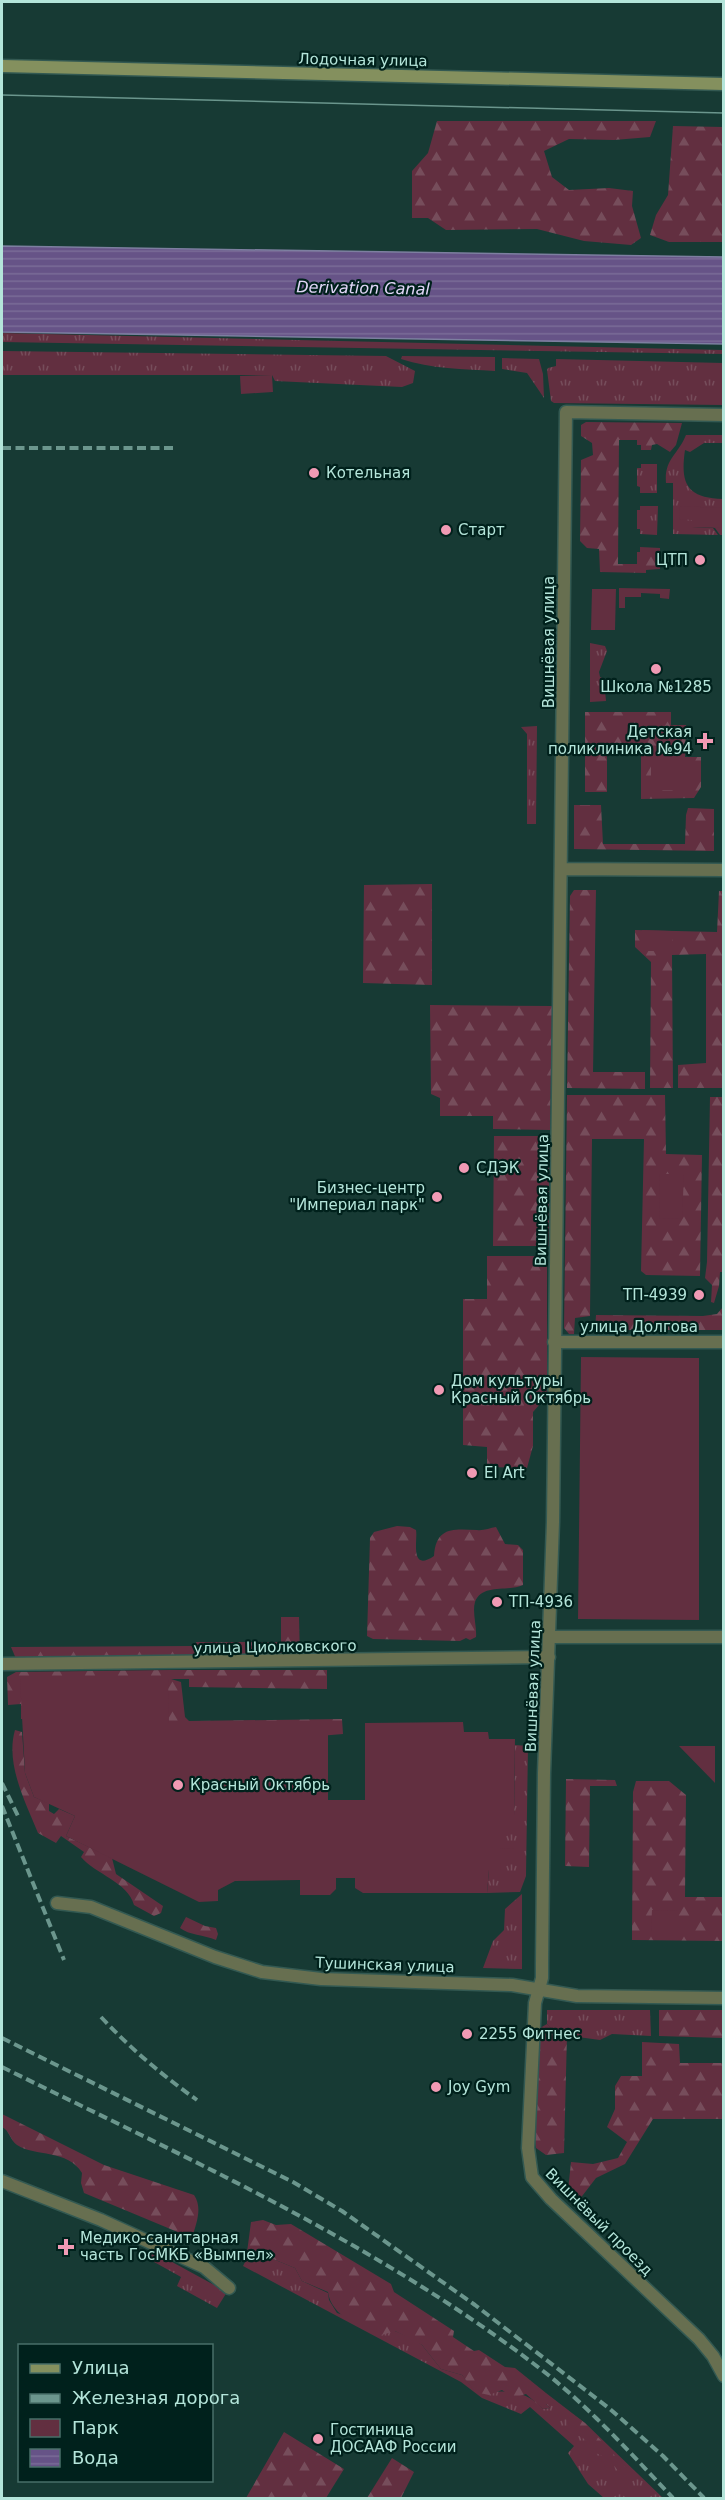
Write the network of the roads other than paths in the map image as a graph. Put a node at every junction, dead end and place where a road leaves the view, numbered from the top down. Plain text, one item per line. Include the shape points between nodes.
1 (2, 66) edge
2 (723, 84) edge
3 (723, 415) edge
4 (561, 869) junction
5 (723, 870) edge
6 (554, 1342) junction
7 (723, 1342) edge
8 (550, 1636) junction
9 (723, 1637) edge
10 (549, 1657) junction
11 (2, 1664) edge
12 (57, 1903) dead end
13 (539, 1989) junction
14 (723, 1998) edge
15 (2, 2181) edge
16 (229, 2288) dead end
17 (723, 2376) edge

1 - 2 street, Лодочная улица
3 - 4 street, Вишнёвая улица via 566,412
4 - 5 street
4 - 6 street, Вишнёвая улица
6 - 7 street, улица Долгова
6 - 8 street, Вишнёвая улица
8 - 9 street
8 - 10 street, Вишнёвая улица
10 - 11 street, улица Циолковского
10 - 13 street, Вишнёвая улица
12 - 13 street, Тушинская улица via 91,1907 262,1972 321,1979
13 - 14 street, Тушинская улица via 577,1996
13 - 17 street, Вишнёвый проезд via 535,2003 528,2148 532,2177 699,2339
15 - 16 street via 204,2267

